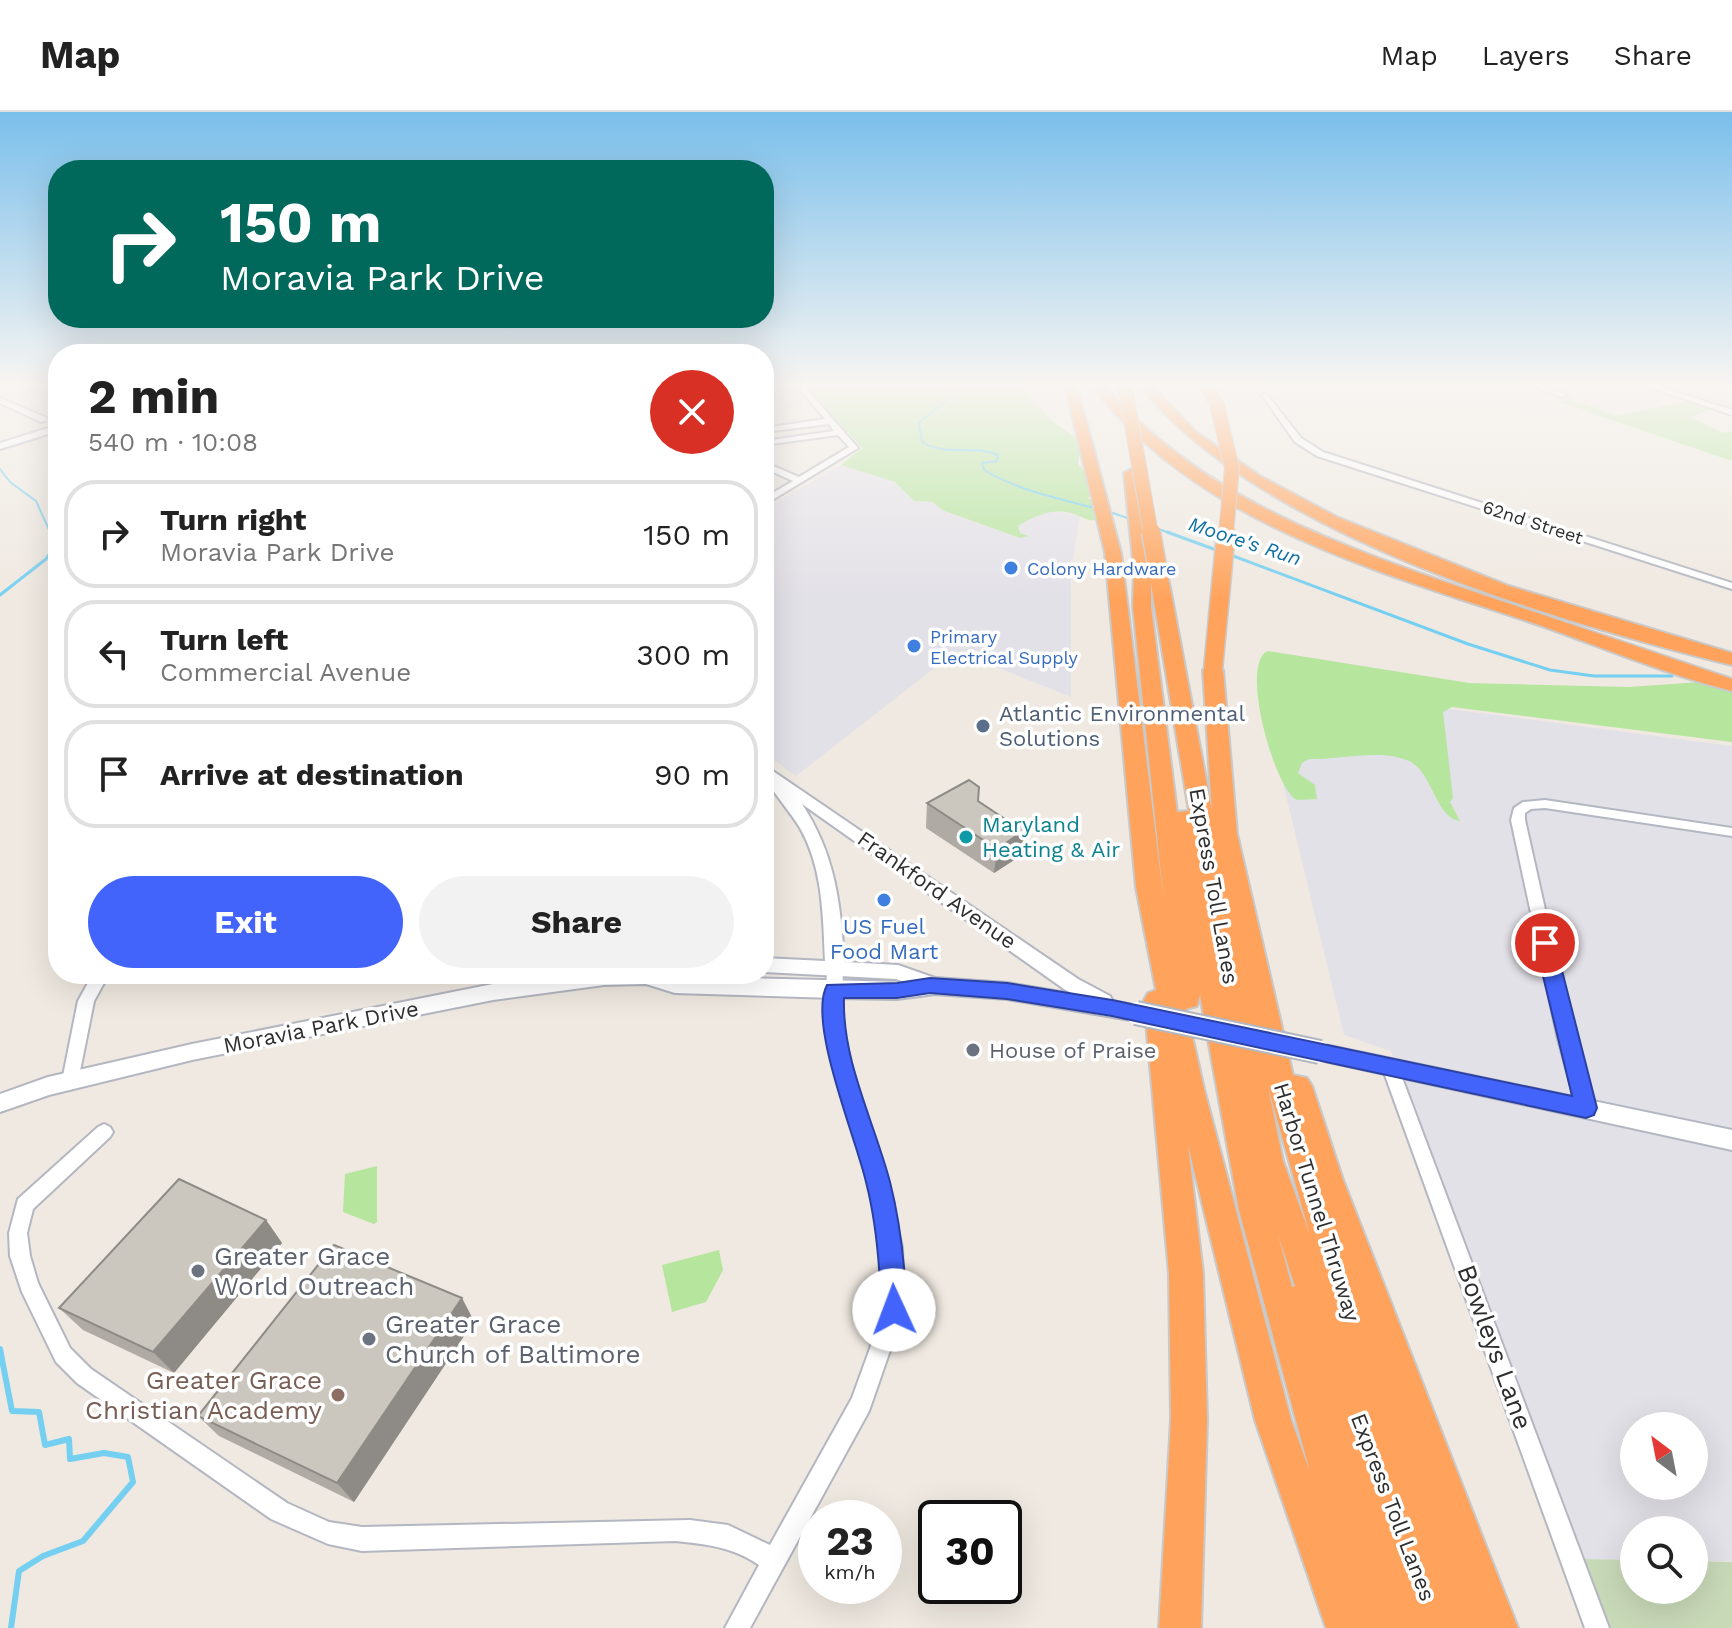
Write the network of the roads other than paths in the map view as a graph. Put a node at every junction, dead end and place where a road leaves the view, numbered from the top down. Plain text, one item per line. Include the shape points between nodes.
1 (843, 457) edge
2 (1090, 457) edge
3 (1129, 457) edge
4 (1135, 457) edge
5 (1170, 457) edge
6 (1191, 457) edge
7 (1221, 457) edge
8 (1229, 457) edge
9 (1243, 457) edge
10 (1329, 457) edge
11 (774, 470) edge
12 (800, 481) junction
13 (774, 496) edge
14 (1151, 574) junction
15 (1732, 586) edge
16 (1732, 658) edge
17 (1732, 678) edge
18 (1732, 685) edge
19 (774, 777) edge
20 (774, 782) edge
21 (818, 806) junction
22 (1732, 832) edge
23 (816, 842) junction
24 (1148, 887) junction
25 (1247, 943) junction
26 (774, 967) edge
27 (834, 980) junction
28 (774, 982) edge
29 (95, 984) edge
30 (556, 984) edge
31 (672, 984) edge
32 (707, 984) edge
33 (1112, 1008) junction
34 (1390, 1067) junction
35 (70, 1081) junction
36 (0, 1103) edge
37 (1586, 1108) junction
38 (104, 1132) dead end
39 (1732, 1140) edge
40 (1268, 1161) junction
41 (1227, 1238) junction
42 (774, 1562) junction
43 (737, 1628) edge
44 (1180, 1628) edge
45 (1347, 1628) edge
46 (1380, 1628) edge
47 (1405, 1628) edge
48 (1439, 1628) edge
49 (1461, 1628) edge
50 (1497, 1628) edge
51 (1597, 1628) edge

1 - 12 street
2 - 24 highway via 1107,527
3 - 14 highway, Express Toll Lanes
4 - 14 highway, Express Toll Lanes, bridge
5 - 18 highway via 1292,526 1437,584
6 - 17 highway, Express Toll Lanes via 1307,520 1412,564
7 - 16 highway via 1347,527 1502,588
8 - 25 highway, Harbor Tunnel Thruway, bridge via 1213,670 1225,834
9 - 16 highway via 1347,515 1484,573
10 - 15 street, 62nd Street
11 - 12 street
12 - 13 street
14 - 40 highway, Express Toll Lanes
14 - 41 highway, Express Toll Lanes via 1142,607 1182,969
14 - 46 highway via 1223,1056 1250,1186 1302,1385
19 - 21 main road, Frankford Avenue
20 - 23 main road
21 - 23 main road
21 - 33 main road, Frankford Avenue
22 - 37 street via 1545,804 1519,811 1566,1039
23 - 27 main road via 832,888
24 - 41 highway via 1189,1089
24 - 44 highway via 1186,1273 1189,1420
25 - 49 highway, Harbor Tunnel Thruway via 1313,1197 1378,1400
25 - 50 highway via 1264,978 1327,1180
26 - 27 main road, Moravia Park Drive
27 - 28 main road, Moravia Park Drive
27 - 33 main road, Moravia Park Drive via 897,991 930,985 1007,991
27 - 42 street via 833,1031 878,1181 892,1247 894,1310 861,1403
29 - 35 street via 86,1001
30 - 35 main road, Moravia Park Drive via 192,1052
31 - 32 main road, Moravia Park Drive
33 - 34 main road, Moravia Park Drive, bridge
34 - 37 main road, Moravia Park Drive
34 - 51 street, Bowleys Lane
35 - 36 main road, Moravia Park Drive
37 - 39 main road, Moravia Park Drive
38 - 42 street via 25,1205 20,1218 20,1256 56,1344 84,1376 279,1511 328,1533 362,1539 717,1533 751,1544
40 - 47 highway via 1273,1203 1300,1300
40 - 48 highway, Express Toll Lanes
41 - 45 highway via 1273,1420
42 - 43 street

